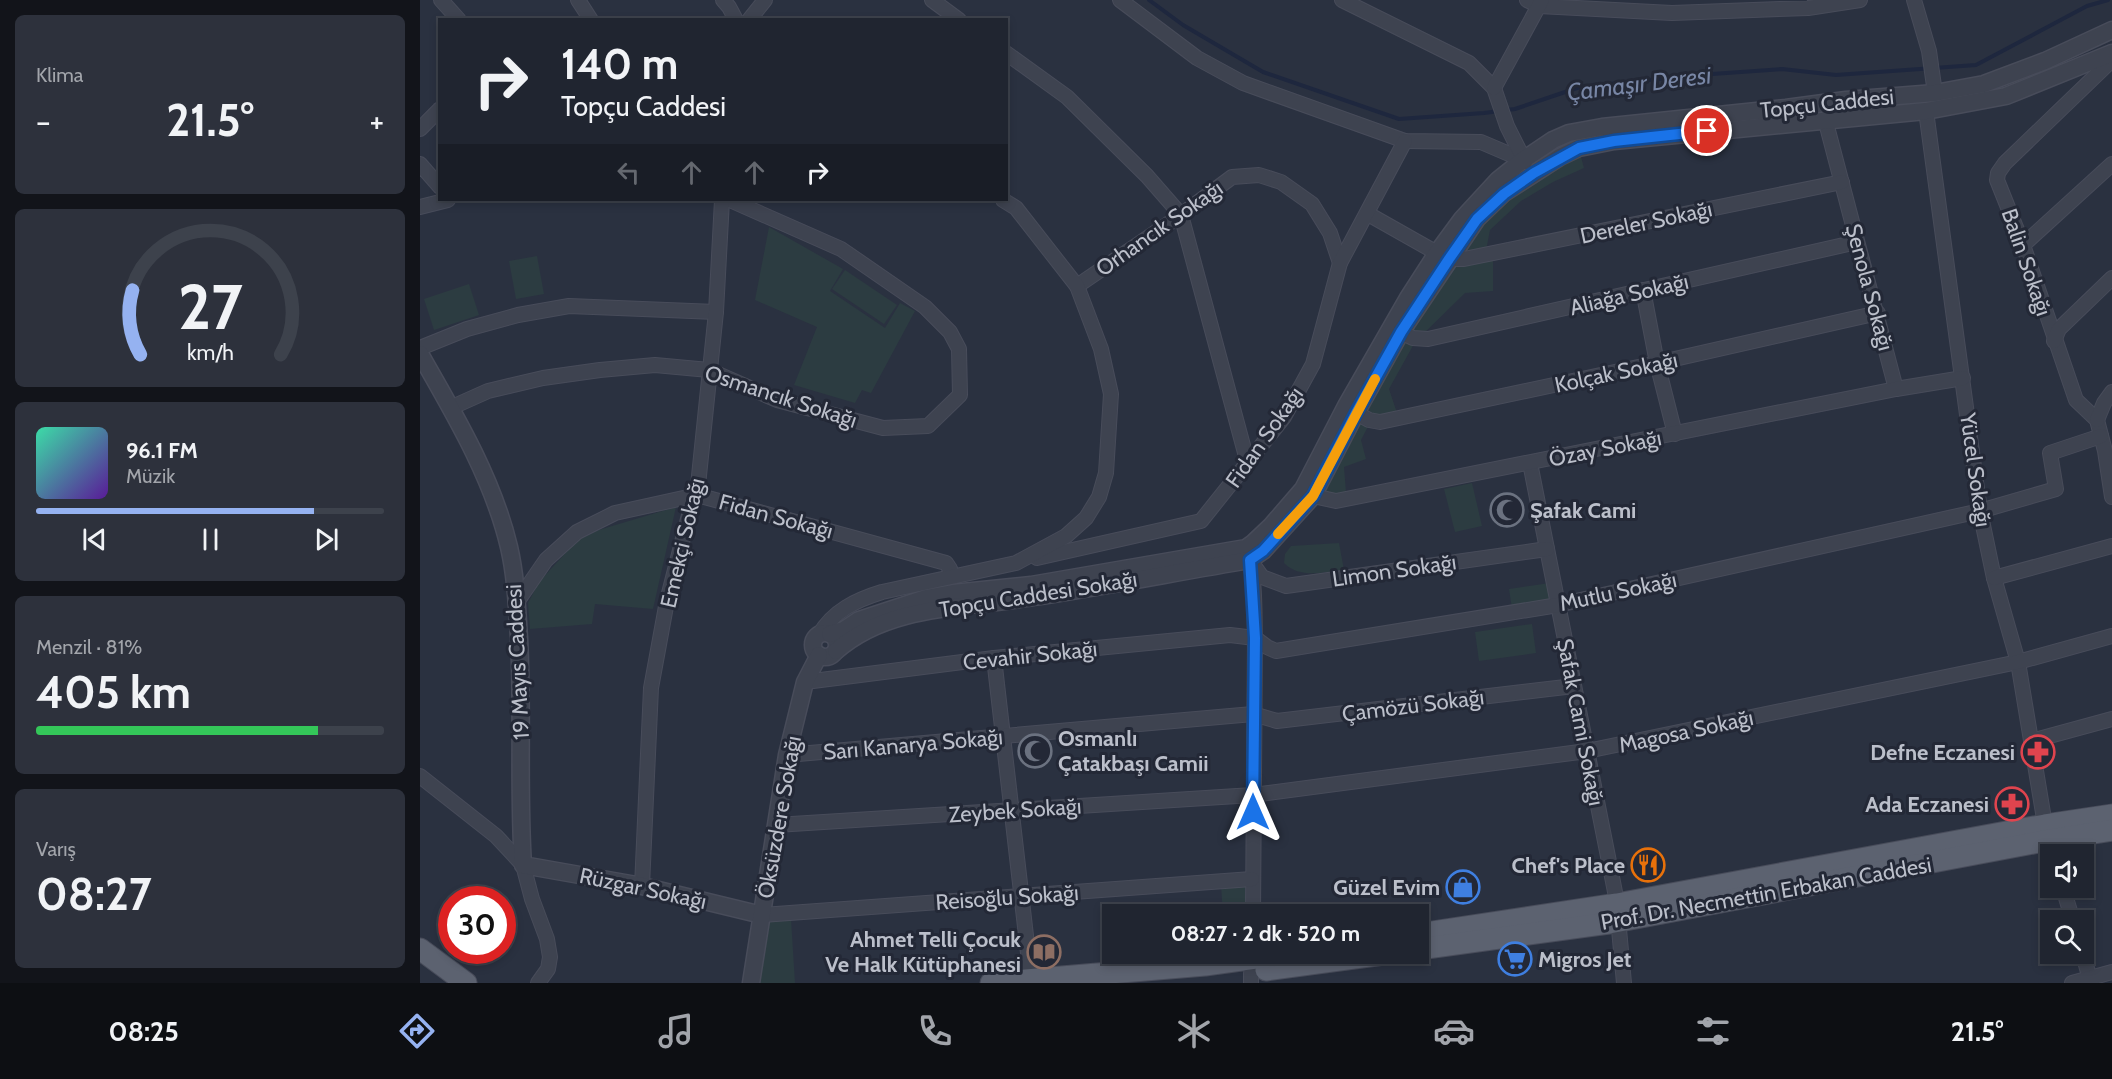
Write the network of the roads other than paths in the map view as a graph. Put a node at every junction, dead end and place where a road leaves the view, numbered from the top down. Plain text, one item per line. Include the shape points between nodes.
1 (441, 0) edge
2 (578, 0) edge
3 (723, 0) edge
4 (765, 0) edge
5 (932, 0) edge
6 (1120, 0) edge
7 (1342, 0) edge
8 (1860, 0) edge
9 (1914, 0) edge
10 (1536, 2) edge
11 (457, 18) edge
12 (590, 18) edge
13 (735, 18) edge
14 (751, 18) edge
15 (956, 18) edge
16 (2112, 30) edge
17 (2112, 53) edge
18 (1008, 54) edge
19 (2112, 60) edge
20 (1494, 88) junction
21 (1935, 88) junction
22 (438, 111) edge
23 (1926, 111) junction
24 (1824, 119) junction
25 (420, 129) edge
26 (1405, 141) junction
27 (1523, 160) junction
28 (420, 164) edge
29 (2112, 164) edge
30 (1534, 173) junction
31 (1842, 182) junction
32 (438, 185) edge
33 (444, 201) edge
34 (722, 201) edge
35 (732, 201) edge
36 (1005, 201) edge
37 (420, 207) edge
38 (1368, 214) junction
39 (1181, 215) junction
40 (1857, 242) junction
41 (2023, 245) junction
42 (1443, 256) junction
43 (1340, 264) junction
44 (2112, 278) edge
45 (1077, 286) junction
46 (1643, 290) junction
47 (716, 312) junction
48 (1878, 313) junction
49 (1396, 330) junction
50 (2054, 340) junction
51 (420, 348) edge
52 (420, 354) edge
53 (1657, 363) junction
54 (709, 370) junction
55 (1963, 378) junction
56 (1896, 389) junction
57 (2112, 393) edge
58 (450, 408) junction
59 (1351, 410) junction
60 (2097, 420) junction
61 (1675, 434) junction
62 (2100, 436) junction
63 (2108, 451) edge
64 (1530, 462) junction
65 (1248, 464) junction
66 (1308, 493) junction
67 (697, 495) junction
68 (2112, 497) edge
69 (1980, 511) junction
70 (2112, 546) edge
71 (1547, 549) junction
72 (1248, 554) junction
73 (1016, 563) junction
74 (949, 577) junction
75 (1994, 579) junction
76 (517, 602) junction
77 (1558, 605) junction
78 (825, 635) junction
79 (2112, 636) edge
80 (1255, 638) junction
81 (827, 653) junction
82 (994, 658) junction
83 (2018, 662) junction
84 (806, 682) junction
85 (1574, 686) junction
86 (1253, 714) junction
87 (2112, 719) edge
88 (1003, 737) junction
89 (2031, 741) junction
90 (1587, 752) junction
91 (787, 755) junction
92 (420, 776) edge
93 (1253, 795) junction
94 (1012, 810) junction
95 (2112, 815) edge
96 (776, 825) junction
97 (2112, 830) edge
98 (2049, 840) edge
99 (523, 865) junction
100 (1252, 879) junction
101 (642, 886) junction
102 (1022, 896) junction
103 (1253, 904) edge
104 (1618, 912) junction
105 (762, 915) junction
106 (1429, 933) edge
107 (420, 939) edge
108 (1429, 947) edge
109 (420, 949) edge
110 (1283, 964) edge
111 (2086, 964) edge
112 (1253, 967) edge
113 (2112, 972) edge
114 (460, 979) edge
115 (1031, 979) junction
116 (2090, 981) edge
117 (538, 983) edge
118 (751, 983) edge
119 (991, 983) edge
120 (1131, 983) edge
121 (1623, 983) edge
122 (2072, 983) edge

1 - 11 street
2 - 12 street
3 - 13 street
4 - 14 street
5 - 15 street
6 - 26 street via 1197,58 1243,83
7 - 20 street via 1469,63
8 - 10 street via 1808,8 1672,13
9 - 21 street
10 - 20 street
16 - 21 street, Topçu Caddesi via 1983,84
17 - 23 street, Topçu Caddesi via 2006,96
18 - 39 street via 1067,97
19 - 41 street, Balin Sokağı via 1998,173 1997,180
20 - 27 street
21 - 27 street, Topçu Caddesi via 1602,127 1569,133
22 - 25 street
23 - 24 street, Topçu Caddesi
23 - 55 street, Yücel Sokağı
24 - 30 street, Topçu Caddesi via 1614,141 1579,148
24 - 31 street, Şenola Sokağı
26 - 27 street via 1481,142
26 - 38 street, Fidan Sokağı
27 - 30 street
27 - 42 street, Topçu Caddesi via 1498,180 1462,219
28 - 32 street
29 - 41 street
30 - 42 street, Topçu Caddesi via 1504,194
31 - 40 street, Şenola Sokağı
31 - 42 street, Dereler Sokağı via 1464,259
33 - 37 street
34 - 47 street, Emekçi Sokağı
35 - 54 street, Osmancık Sokağı via 841,249 925,307 950,332 959,349 960,395 928,426 883,428 777,400
36 - 45 street via 1016,208
38 - 42 street
38 - 43 street, Fidan Sokağı
39 - 43 street, Orhancık Sokağı via 1232,177 1259,175 1281,182 1312,204 1330,233
39 - 45 street, Orhancık Sokağı
39 - 65 street
40 - 46 street, Aliağa Sokağı
40 - 48 street, Şenola Sokağı
41 - 50 street, Balin Sokağı
42 - 49 street, Topçu Caddesi
43 - 65 street, Fidan Sokağı via 1313,364 1284,417
44 - 50 street via 2059,329
45 - 73 street via 1101,349 1111,394 1106,473 1099,497 1086,518 1066,536
46 - 49 street, Aliağa Sokağı via 1428,339 1413,338
46 - 53 street
47 - 51 street via 569,306 467,329
47 - 54 street, Emekçi Sokağı
48 - 53 street, Kolçak Sokağı
48 - 56 street, Şenola Sokağı
49 - 59 street, Topçu Caddesi
50 - 60 street, Balin Sokağı via 2076,400
52 - 58 street, 19 Mayıs Caddesi
53 - 59 street, Kolçak Sokağı via 1380,422
53 - 61 street
54 - 58 street, Osmancık Sokağı via 655,364 543,378 488,391
54 - 67 street, Emekçi Sokağı
55 - 56 street
55 - 69 street, Yücel Sokağı
56 - 61 street, Özay Sokağı
57 - 60 street
58 - 76 street, 19 Mayıs Caddesi via 495,502 509,548
59 - 66 street, Topçu Caddesi
60 - 62 street
61 - 64 street, Özay Sokağı
62 - 63 street
62 - 69 street, Mutlu Sokağı via 2050,453 2056,489
63 - 68 street
64 - 66 street, Özay Sokağı via 1336,501
64 - 71 street, Şafak Cami Sokağı
65 - 73 street, Fidan Sokağı via 1201,521
66 - 72 street, Topçu Caddesi via 1263,551
67 - 74 street, Fidan Sokağı via 946,563
67 - 76 street, Fidan Sokağı via 615,513 577,531 546,560
67 - 101 street, Emekçi Sokağı via 667,601 651,688
69 - 75 street, Yücel Sokağı
69 - 77 street, Mutlu Sokağı
70 - 75 street
71 - 72 street, Limon Sokağı via 1286,586 1262,577
71 - 77 street, Şafak Cami Sokağı
72 - 78 street via 952,593 859,620 844,630
72 - 80 street
72 - 81 street, Topçu Caddesi Sokağı via 1033,598 929,610 866,630
73 - 74 street, Fidan Sokağı
74 - 78 street via 861,598 826,623
75 - 83 street, Yücel Sokağı
76 - 99 street, 19 Mayıs Caddesi
77 - 80 street, Mutlu Sokağı via 1276,651
77 - 85 street, Şafak Cami Sokağı
78 - 81 street via 837,644
79 - 83 street, Magosa Sokağı
80 - 82 street, Cevahir Sokağı via 1230,634
80 - 86 street
81 - 84 street, Öksüzdere Sokağı
82 - 84 street, Cevahir Sokağı
82 - 88 street
83 - 89 street, Yücel Sokağı
83 - 90 street, Magosa Sokağı
84 - 91 street, Öksüzdere Sokağı
85 - 86 street, Çamözü Sokağı via 1277,722
85 - 90 street, Şafak Cami Sokağı
86 - 88 street, Sarı Kanarya Sokağı
86 - 93 street
87 - 89 street
88 - 91 street, Sarı Kanarya Sokağı
88 - 94 street
89 - 98 street, Yücel Sokağı
90 - 93 street, Magosa Sokağı
90 - 104 street, Şafak Cami Sokağı
91 - 96 street, Öksüzdere Sokağı
92 - 99 street via 496,836
93 - 94 street, Zeybek Sokağı
93 - 100 street
94 - 96 street, Zeybek Sokağı
94 - 102 street
95 - 98 main road, Prof. Dr. Necmettin Erbakan Caddesi
96 - 105 street, Öksüzdere Sokağı
97 - 98 main road, Prof. Dr. Necmettin Erbakan Caddesi
98 - 104 main road, Prof. Dr. Necmettin Erbakan Caddesi
99 - 101 street, Rüzgar Sokağı
99 - 117 street, 19 Mayıs Caddesi via 550,957 548,969
100 - 102 street, Reisoğlu Sokağı
100 - 103 street
101 - 105 street, Rüzgar Sokağı
102 - 105 street, Reisoğlu Sokağı
102 - 115 street
104 - 106 main road, Prof. Dr. Necmettin Erbakan Caddesi
104 - 108 main road, Prof. Dr. Necmettin Erbakan Caddesi
104 - 121 street, Şafak Cami Sokağı
105 - 118 street, Öksüzdere Sokağı
107 - 114 street
109 - 114 main road
110 - 112 main road
111 - 116 street
112 - 115 main road via 1205,965
112 - 120 main road
113 - 116 street
115 - 119 main road
116 - 122 street

